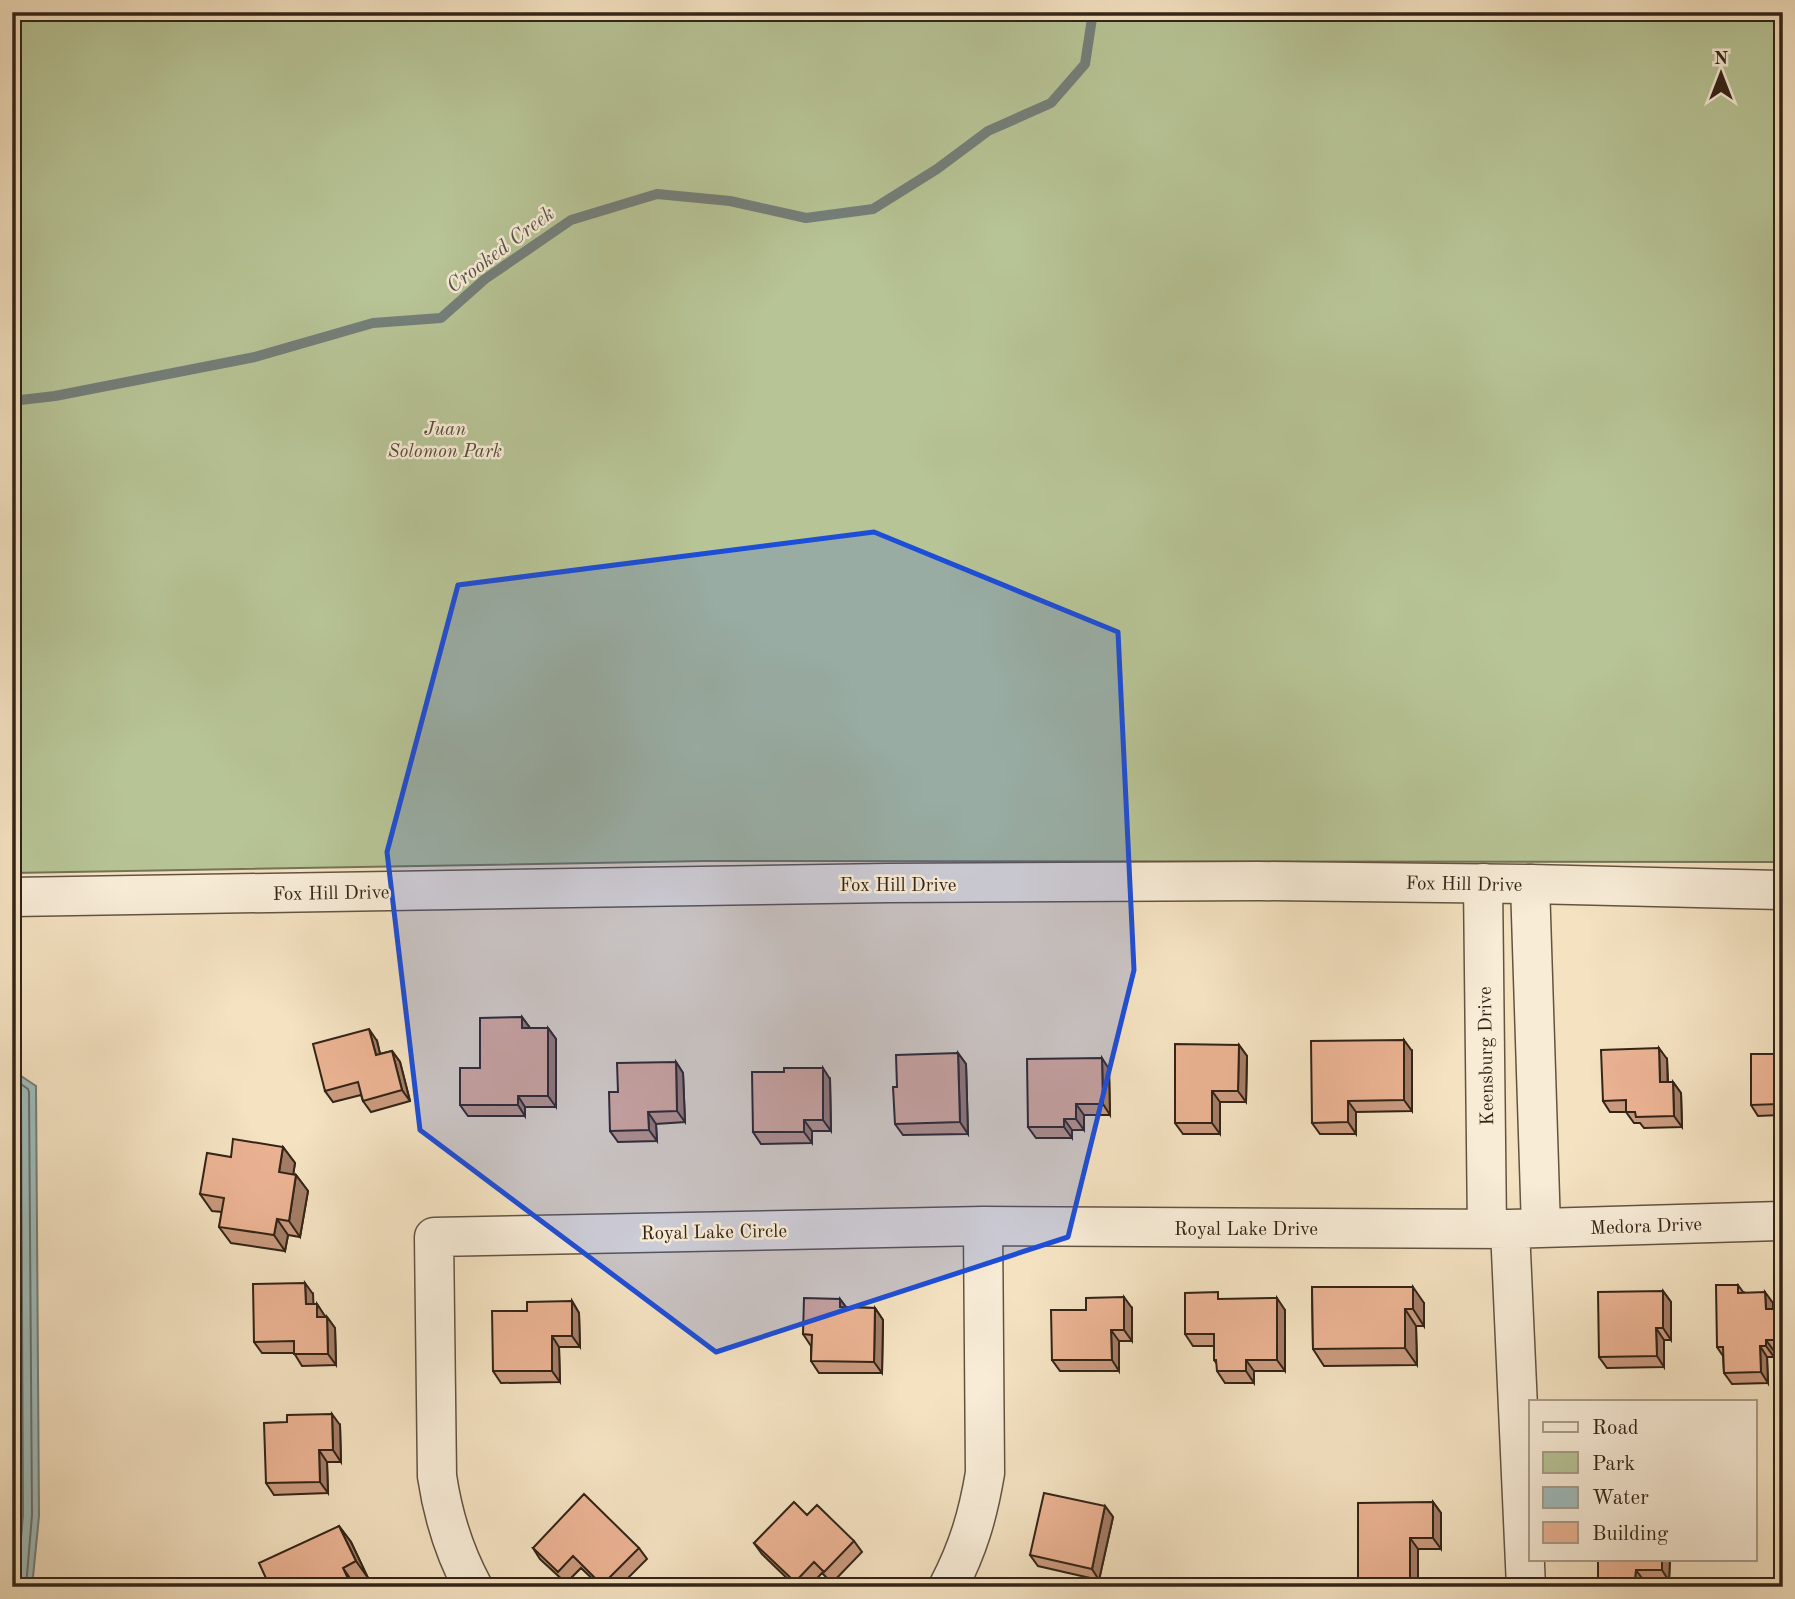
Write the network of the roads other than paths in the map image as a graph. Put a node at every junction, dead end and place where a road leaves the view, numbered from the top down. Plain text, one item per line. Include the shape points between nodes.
1 (1483, 883) junction
2 (1530, 884) junction
3 (1783, 890) edge
4 (12, 897) edge
5 (1783, 1221) edge
6 (983, 1226) junction
7 (1512, 1229) junction
8 (473, 1587) edge
9 (948, 1587) edge
10 (1526, 1587) edge

1 - 2 street, Fox Hill Drive
1 - 4 street, Fox Hill Drive via 888,883
1 - 7 street, Keensburg Drive
2 - 3 street, Fox Hill Drive
2 - 7 street, Keensburg Drive
5 - 7 street, Medora Drive
6 - 7 street, Royal Lake Drive
6 - 8 street, Royal Lake Circle via 434,1237 437,1476 451,1540
6 - 9 street via 985,1473 970,1539
7 - 10 street, Keensburg Drive

